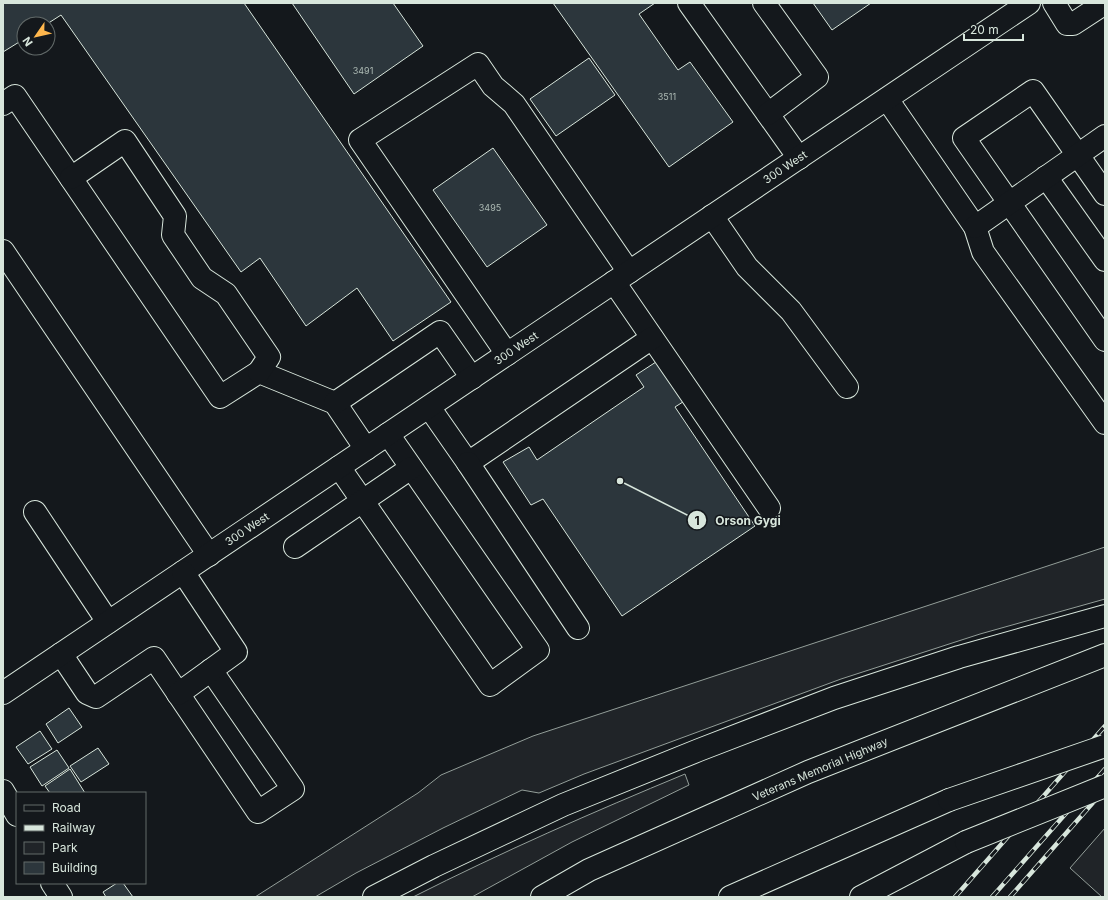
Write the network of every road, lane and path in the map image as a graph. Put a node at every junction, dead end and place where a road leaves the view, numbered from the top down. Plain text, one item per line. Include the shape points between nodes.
1 (689, 3) edge
2 (764, 3) edge
3 (1029, 3) edge
4 (1054, 3) edge
5 (1105, 3) edge
6 (887, 99) junction
7 (9, 100) edge
8 (768, 114) junction
9 (1105, 136) edge
10 (1078, 155) junction
11 (799, 158) junction
12 (1046, 177) junction
13 (71, 178) junction
14 (1105, 194) edge
15 (1009, 203) junction
16 (712, 216) junction
17 (975, 227) junction
18 (3, 251) edge
19 (1105, 260) edge
20 (622, 277) junction
21 (652, 338) junction
22 (1105, 340) edge
23 (507, 354) junction
24 (259, 372) junction
25 (472, 378) junction
26 (847, 387) dead end
27 (335, 403) junction
28 (429, 407) junction
29 (1105, 423) edge
30 (388, 434) junction
31 (366, 449) junction
32 (468, 463) junction
33 (339, 467) junction
34 (411, 468) junction
35 (362, 501) junction
36 (769, 508) dead end
37 (35, 512) dead end
38 (295, 547) dead end
39 (209, 555) junction
40 (183, 572) junction
41 (1105, 616) edge
42 (108, 622) junction
43 (578, 628) dead end
44 (61, 654) junction
45 (1105, 656) edge
46 (211, 670) junction
47 (3, 693) edge
48 (178, 694) junction
49 (1105, 746) edge
50 (1105, 786) edge
51 (3, 791) edge
52 (16, 813) edge
53 (53, 884) edge
54 (61, 897) edge
55 (374, 897) edge
56 (542, 897) edge
57 (730, 897) edge
58 (861, 897) edge

1 - 8 main road
2 - 8 main road via 817,77
3 - 6 main road, 300 West
4 - 5 main road via 1068,24 1073,24
6 - 11 main road, 300 West
6 - 17 main road
7 - 13 main road
8 - 11 main road
9 - 10 main road
10 - 12 main road
10 - 14 main road
10 - 15 main road via 1033,91 964,138
11 - 16 main road, 300 West
12 - 15 main road
12 - 19 main road
13 - 24 main road via 220,397
13 - 24 main road via 125,141 175,216 173,235 202,278 226,294 269,357
15 - 17 main road
15 - 22 main road
16 - 20 main road, 300 West
16 - 26 main road via 747,267 791,311
17 - 29 main road via 983,252
18 - 39 main road
20 - 21 main road
20 - 23 main road, 300 West
20 - 23 main road via 514,104 493,86 478,64 360,140
21 - 32 main road
21 - 36 main road
23 - 25 main road, 300 West
24 - 27 main road
25 - 27 main road via 440,332
25 - 28 main road, 300 West
27 - 31 main road
28 - 30 main road, 300 West
28 - 32 main road
30 - 31 main road, 300 West
30 - 34 main road
31 - 33 main road, 300 West
32 - 43 main road
33 - 35 main road
33 - 39 main road, 300 West
34 - 35 main road
34 - 35 main road via 538,650 490,685
35 - 38 main road
37 - 42 main road
39 - 40 main road, 300 West
40 - 42 main road, 300 West
40 - 46 main road via 236,652
41 - 55 main road via 959,658 834,698 706,747 563,805
42 - 44 main road, 300 West
44 - 47 main road, 300 West
44 - 48 main road via 87,693 96,697 154,658
45 - 56 main road, Veterans Memorial Highway via 808,772 589,870
46 - 48 main road
46 - 48 main road via 293,789 258,812
49 - 57 main road, bridge via 949,800
50 - 58 main road, bridge via 966,842
51 - 52 main road
53 - 54 main road

